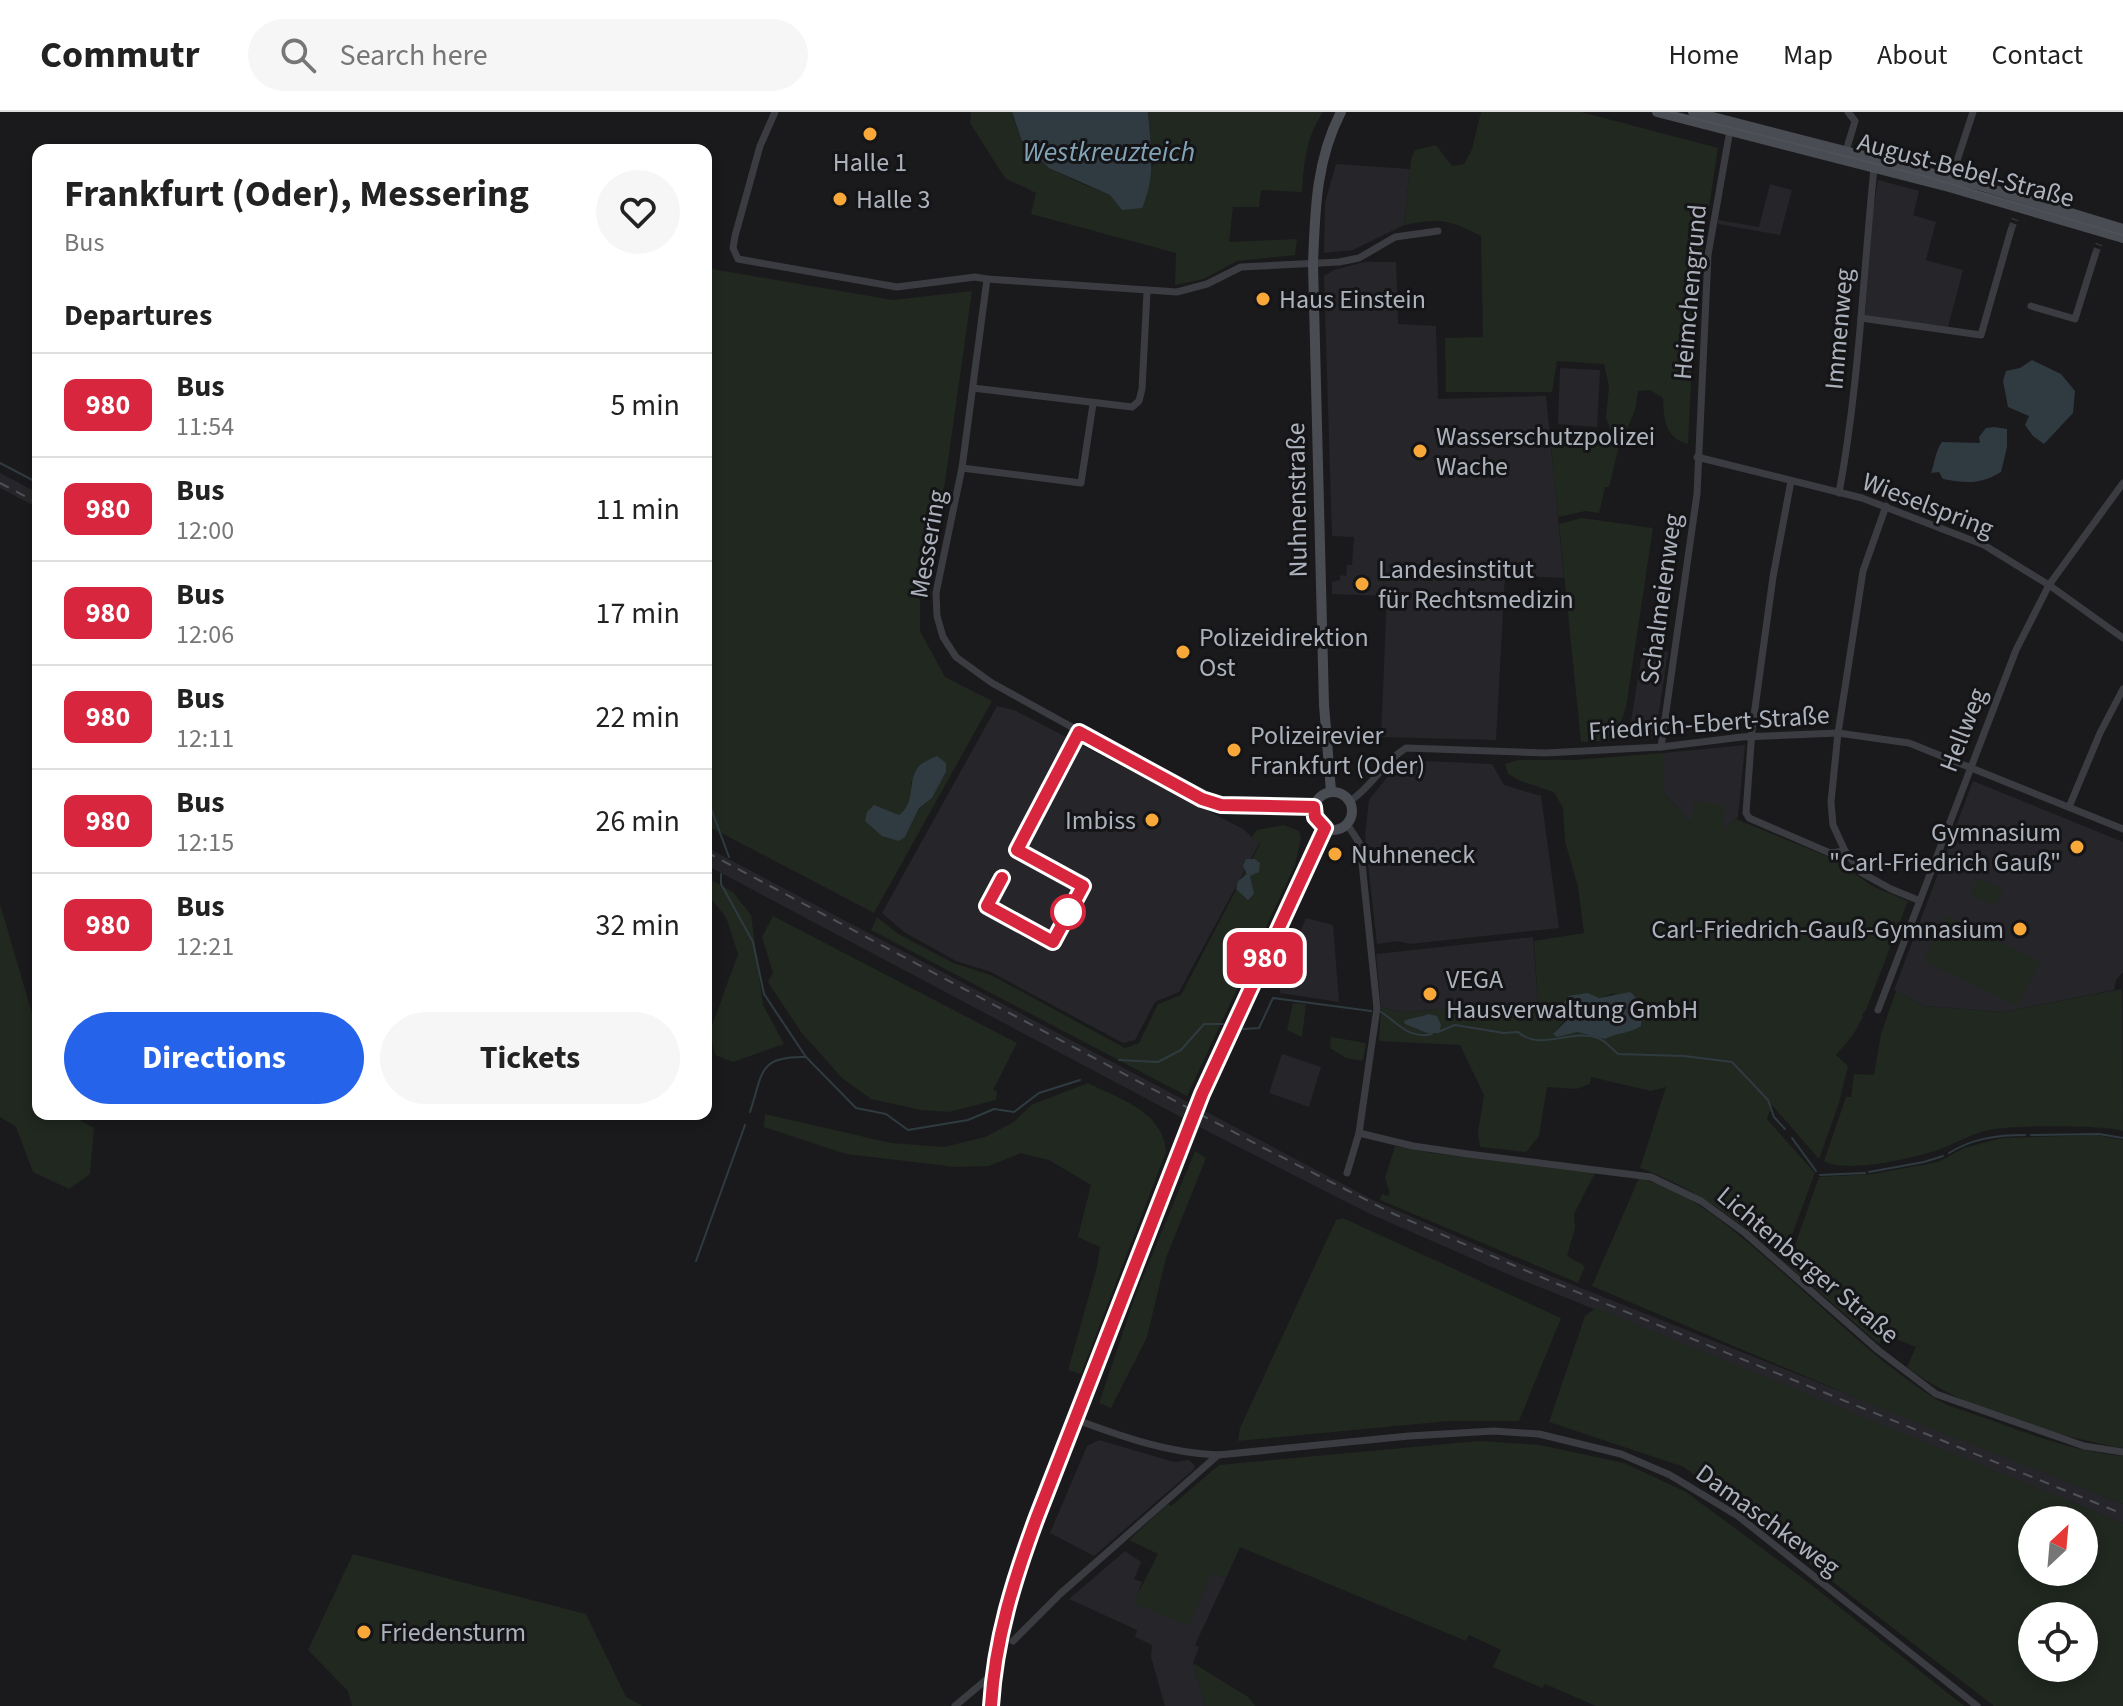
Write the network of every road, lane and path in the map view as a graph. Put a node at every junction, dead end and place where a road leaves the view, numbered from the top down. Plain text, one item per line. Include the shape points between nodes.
1 (775, 112) edge
2 (1341, 112) edge
3 (1657, 112) edge
4 (1693, 112) edge
5 (1848, 112) edge
6 (1973, 112) edge
7 (1731, 121) edge
8 (1846, 151) junction
9 (1874, 168) junction
10 (1950, 182) junction
11 (2123, 229) edge
12 (2011, 230) tunnel mouth
13 (1438, 231) dead end
14 (2103, 231) junction
15 (2123, 238) edge
16 (2095, 255) tunnel mouth
17 (1313, 264) junction
18 (987, 279) junction
19 (1147, 292) junction
20 (2031, 306) dead end
21 (1861, 318) junction
22 (973, 388) junction
23 (1093, 404) junction
24 (1697, 457) junction
25 (962, 468) junction
26 (1791, 481) junction
27 (2123, 483) edge
28 (1839, 493) junction
29 (1886, 506) junction
30 (2049, 585) junction
31 (2123, 638) edge
32 (2123, 689) edge
33 (1838, 733) junction
34 (1752, 737) junction
35 (1661, 747) junction
36 (1969, 768) junction
37 (1331, 791) junction
38 (1350, 801) junction
39 (1314, 807) junction
40 (2069, 807) junction
41 (1347, 824) junction
42 (1325, 828) junction
43 (2123, 829) edge
44 (1845, 851) junction
45 (1918, 900) junction
46 (1878, 1010) dead end
47 (1359, 1133) junction
48 (1347, 1173) dead end
49 (1077, 1420) junction
50 (2123, 1452) edge
51 (1218, 1455) junction
52 (1013, 1641) dead end
53 (993, 1674) junction
54 (955, 1706) edge
55 (991, 1706) edge
56 (1977, 1706) edge

1 - 18 street via 735,236 738,259 897,287
2 - 17 main road, Nuhnenstraße via 1320,168
3 - 7 main road, August-Bebel-Straße
4 - 7 main road, August-Bebel-Straße
5 - 8 street via 1855,121
6 - 10 street
7 - 8 main road, August-Bebel-Straße
7 - 9 main road, August-Bebel-Straße
7 - 24 street, Heimchengrund via 1708,255
8 - 10 main road, August-Bebel-Straße
9 - 10 main road, August-Bebel-Straße
9 - 21 street, Immenweg
10 - 14 main road, August-Bebel-Straße
11 - 14 main road, August-Bebel-Straße
12 - 21 street via 1981,335
13 - 17 street via 1395,237 1359,258
14 - 15 main road, August-Bebel-Straße
16 - 20 street via 2075,319
17 - 19 street via 1241,267 1177,292
17 - 37 main road, Nuhnenstraße via 1325,743
18 - 19 street
18 - 22 street, Messering
19 - 23 street via 1139,401 1132,407
21 - 28 street, Immenweg
22 - 23 street
22 - 25 street, Messering
23 - 25 street, Messering via 1081,483
24 - 26 street, Wieselspring
24 - 35 street, Schalmeienweg via 1697,494
25 - 39 street, Messering via 936,593 943,637 956,657 992,683 1202,799 1221,805
26 - 28 street, Wieselspring
26 - 34 street
27 - 30 street, Hellweg
28 - 29 street, Wieselspring
29 - 30 street, Wieselspring via 1984,545
29 - 33 street via 1863,571
30 - 31 street, Wieselspring
30 - 36 street, Hellweg via 2014,655
32 - 40 street
33 - 34 street, Friedrich-Ebert-Straße
33 - 36 street, Friedrich-Ebert-Straße via 1909,743
33 - 44 street via 1831,802 1833,825
34 - 35 street, Friedrich-Ebert-Straße
34 - 44 street via 1749,818 1830,853
35 - 38 street, Friedrich-Ebert-Straße via 1545,753 1406,748
36 - 40 street, Friedrich-Ebert-Straße
36 - 45 street, Hellweg
37 - 38 main road
37 - 39 main road
38 - 41 main road
39 - 42 main road
40 - 43 street, Friedrich-Ebert-Straße
41 - 42 main road
41 - 47 street via 1360,844 1377,1008
42 - 49 main road, bridge via 1202,1094
44 - 45 street via 1862,873
45 - 46 street, Hellweg
47 - 48 street
47 - 50 street, Lichtenberger Straße via 1468,1154 1651,1177 1701,1201 1745,1233 1936,1394 2084,1446
49 - 51 street, Damaschkeweg via 1163,1448
49 - 53 main road via 1014,1579
51 - 52 street
51 - 56 street, Damaschkeweg via 1494,1431 1542,1435 1621,1454 1670,1475 1738,1516
53 - 54 street
53 - 55 main road

